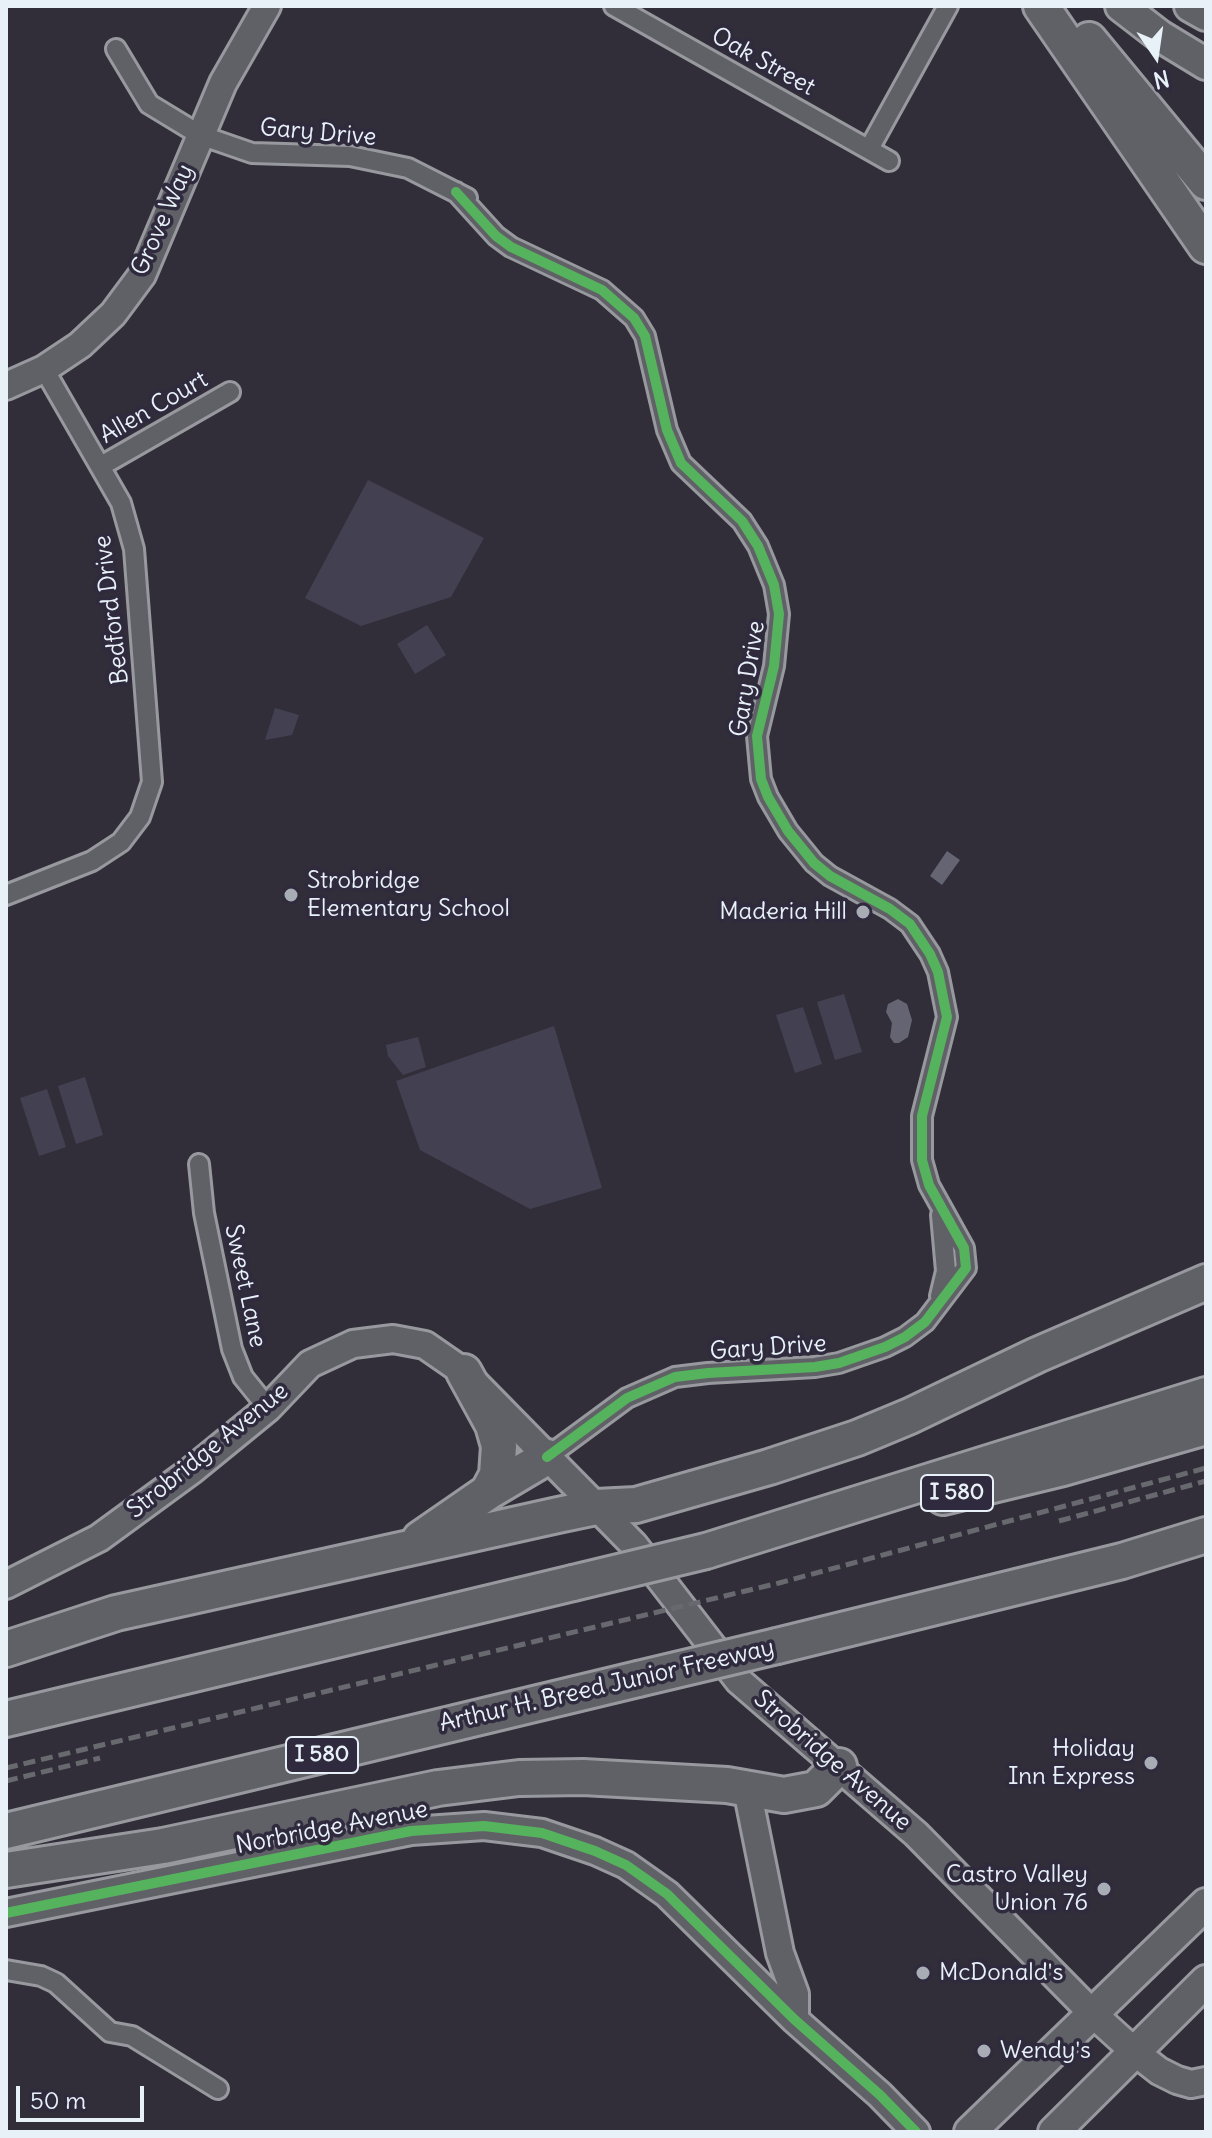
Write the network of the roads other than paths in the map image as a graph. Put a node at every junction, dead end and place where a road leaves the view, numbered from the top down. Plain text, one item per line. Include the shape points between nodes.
1 (267, 6) edge
2 (614, 6) edge
3 (948, 6) edge
4 (1041, 6) edge
5 (1061, 6) edge
6 (1121, 6) edge
7 (1190, 6) edge
8 (1206, 15) edge
9 (116, 49) dead end
10 (1206, 64) edge
11 (200, 135) junction
12 (869, 149) junction
13 (889, 161) dead end
14 (1206, 182) edge
15 (1206, 247) edge
16 (44, 369) junction
17 (6, 386) edge
18 (230, 392) dead end
19 (101, 466) junction
20 (6, 895) edge
21 (199, 1164) dead end
22 (1206, 1282) edge
23 (1206, 1370) edge
24 (464, 1372) junction
25 (1206, 1395) edge
26 (268, 1408) junction
27 (1206, 1427) edge
28 (1061, 1439) junction
29 (537, 1446) junction
30 (488, 1492) junction
31 (596, 1507) junction
32 (1206, 1535) edge
33 (706, 1551) junction
34 (401, 1552) junction
35 (6, 1585) edge
36 (6, 1649) edge
37 (6, 1719) edge
38 (839, 1766) junction
39 (747, 1789) junction
40 (6, 1831) edge
41 (6, 1870) edge
42 (1206, 1904) edge
43 (6, 1913) edge
44 (6, 1970) edge
45 (1206, 1981) edge
46 (1093, 2014) junction
47 (795, 2020) junction
48 (1136, 2053) junction
49 (1206, 2081) edge
50 (218, 2089) dead end
51 (916, 2132) edge
52 (970, 2132) edge
53 (1054, 2132) edge

1 - 11 main road, Grove Way
2 - 12 street, Oak Street
3 - 12 street
4 - 15 highway
5 - 14 highway
6 - 10 main road
7 - 8 main road
9 - 11 street, Gary Drive via 149,104
11 - 16 main road, Grove Way via 142,275 113,314
11 - 29 street, Gary Drive via 252,153 350,156 408,168 456,192 496,236 602,290 634,318 645,336 660,405 681,463 753,536 777,600 774,666 757,736 761,779 780,819 807,855 830,876 910,924 934,963 944,996 947,1017 920,1143 927,1179 964,1248 966,1268 925,1322 905,1337 839,1363 675,1377
12 - 13 street, Oak Street
16 - 17 main road, Grove Way
16 - 19 street, Bedford Drive
18 - 19 street, Allen Court
19 - 20 street, Bedford Drive via 121,503 134,549 152,782 140,817 121,842 92,861
21 - 26 street, Sweet Lane via 232,1349 243,1377
22 - 31 highway via 857,1438 636,1505
23 - 28 highway
24 - 26 main road, Strobridge Avenue via 425,1345 393,1339 353,1344 310,1364
24 - 29 main road, Strobridge Avenue
24 - 30 highway via 499,1446 497,1475
25 - 28 highway, I 580
26 - 35 main road, Strobridge Avenue via 99,1538
27 - 33 highway, I 580 via 991,1486
28 - 33 highway, I 580
29 - 30 highway
29 - 31 main road, Strobridge Avenue
30 - 34 highway
31 - 34 highway
31 - 38 main road, Strobridge Avenue via 634,1545 739,1681
32 - 40 highway, Arthur H. Breed Junior Freeway / I 580, bridge via 1122,1561
33 - 37 highway, I 580, bridge
34 - 36 highway via 116,1613
38 - 39 highway via 816,1789 784,1795
38 - 46 main road, Strobridge Avenue via 931,1848
39 - 41 highway via 625,1778 519,1778 438,1788 163,1846
39 - 47 main road via 777,1941 795,1994
42 - 46 main road
43 - 47 main road, Norbridge Avenue via 411,1831 514,1827 595,1851 648,1879
44 - 50 street via 56,1983 110,2032 132,2036
45 - 48 main road
46 - 48 main road, Strobridge Avenue
46 - 52 main road
47 - 51 main road
48 - 49 main road, Strobridge Avenue via 1177,2080
48 - 53 main road

